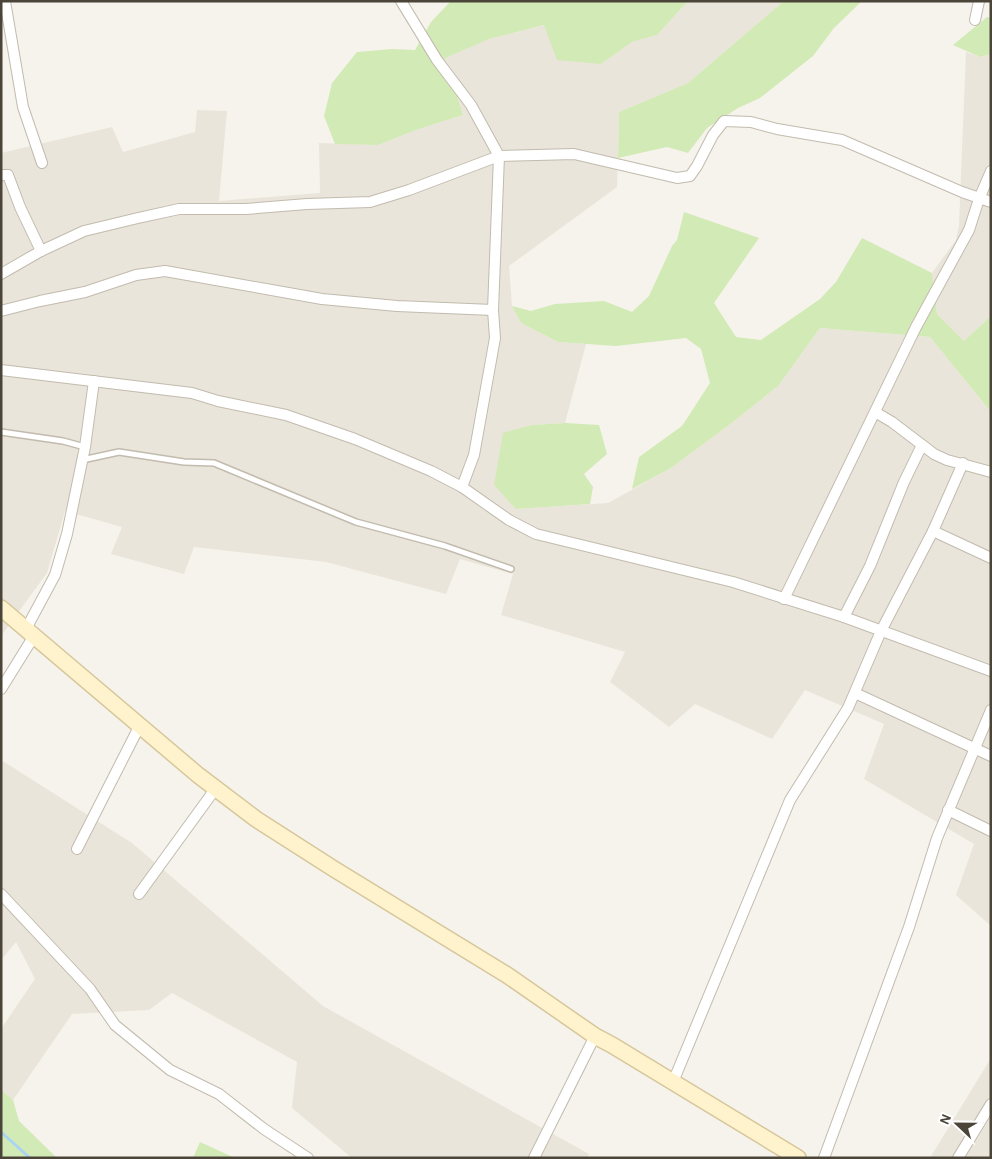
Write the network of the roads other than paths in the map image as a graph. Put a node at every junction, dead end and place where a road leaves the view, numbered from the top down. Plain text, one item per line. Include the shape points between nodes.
1 (5, 1) edge
2 (400, 1) edge
3 (979, 1) edge
4 (975, 20) dead end
5 (499, 156) junction
6 (42, 164) dead end
7 (991, 171) edge
8 (1, 175) edge
9 (978, 199) junction
10 (991, 202) edge
11 (41, 251) junction
12 (1, 274) edge
13 (493, 310) junction
14 (1, 311) edge
15 (1, 370) edge
16 (94, 381) junction
17 (875, 412) junction
18 (1, 432) edge
19 (922, 445) junction
20 (85, 447) junction
21 (82, 460) junction
22 (963, 463) junction
23 (991, 472) edge
24 (462, 487) junction
25 (933, 532) junction
26 (991, 558) edge
27 (511, 569) dead end
28 (784, 599) junction
29 (1, 608) edge
30 (844, 617) junction
31 (881, 631) junction
32 (30, 633) junction
33 (991, 671) edge
34 (1, 689) edge
35 (855, 693) junction
36 (991, 710) edge
37 (140, 725) junction
38 (974, 748) junction
39 (991, 756) edge
40 (216, 788) junction
41 (948, 810) junction
42 (991, 830) edge
43 (77, 850) dead end
44 (1, 894) edge
45 (139, 894) dead end
46 (595, 1036) junction
47 (673, 1082) junction
48 (991, 1104) edge
49 (308, 1158) edge
50 (534, 1158) edge
51 (798, 1158) edge
52 (824, 1158) edge
53 (958, 1158) edge

1 - 6 street via 23,107
2 - 5 street via 437,60 471,105
3 - 4 street
5 - 9 street via 574,154 677,178 690,176 724,121 740,121 842,140
5 - 11 street via 370,202 179,209 84,231
5 - 13 street
7 - 9 street
8 - 11 street via 8,175
9 - 10 street
9 - 17 street via 969,230 916,327
11 - 12 street
13 - 14 street via 322,299 165,271 136,275 85,292
13 - 24 street via 495,338 474,455
15 - 16 street
16 - 20 street
16 - 24 street via 192,393 286,415 355,439
17 - 19 street
17 - 28 street
18 - 20 lane
19 - 22 street via 947,460
19 - 30 street via 870,566
20 - 21 street
21 - 27 lane via 119,452 214,463 356,522 445,546
21 - 32 street via 55,574
22 - 23 street
22 - 25 street
24 - 28 street via 509,520 536,534 733,582
25 - 26 street
25 - 31 street
28 - 30 street
29 - 32 main road
30 - 31 street
31 - 33 street
31 - 35 street
32 - 34 street
32 - 37 main road
35 - 38 street
35 - 47 street via 790,800
36 - 38 street
37 - 40 main road
37 - 43 street
38 - 39 street
38 - 41 street
40 - 45 street
40 - 46 main road via 256,819 507,975
41 - 42 street
41 - 52 street via 909,927
44 - 49 street via 90,989 116,1025 170,1070 218,1094
46 - 47 main road
46 - 50 street
47 - 51 main road
48 - 53 street

